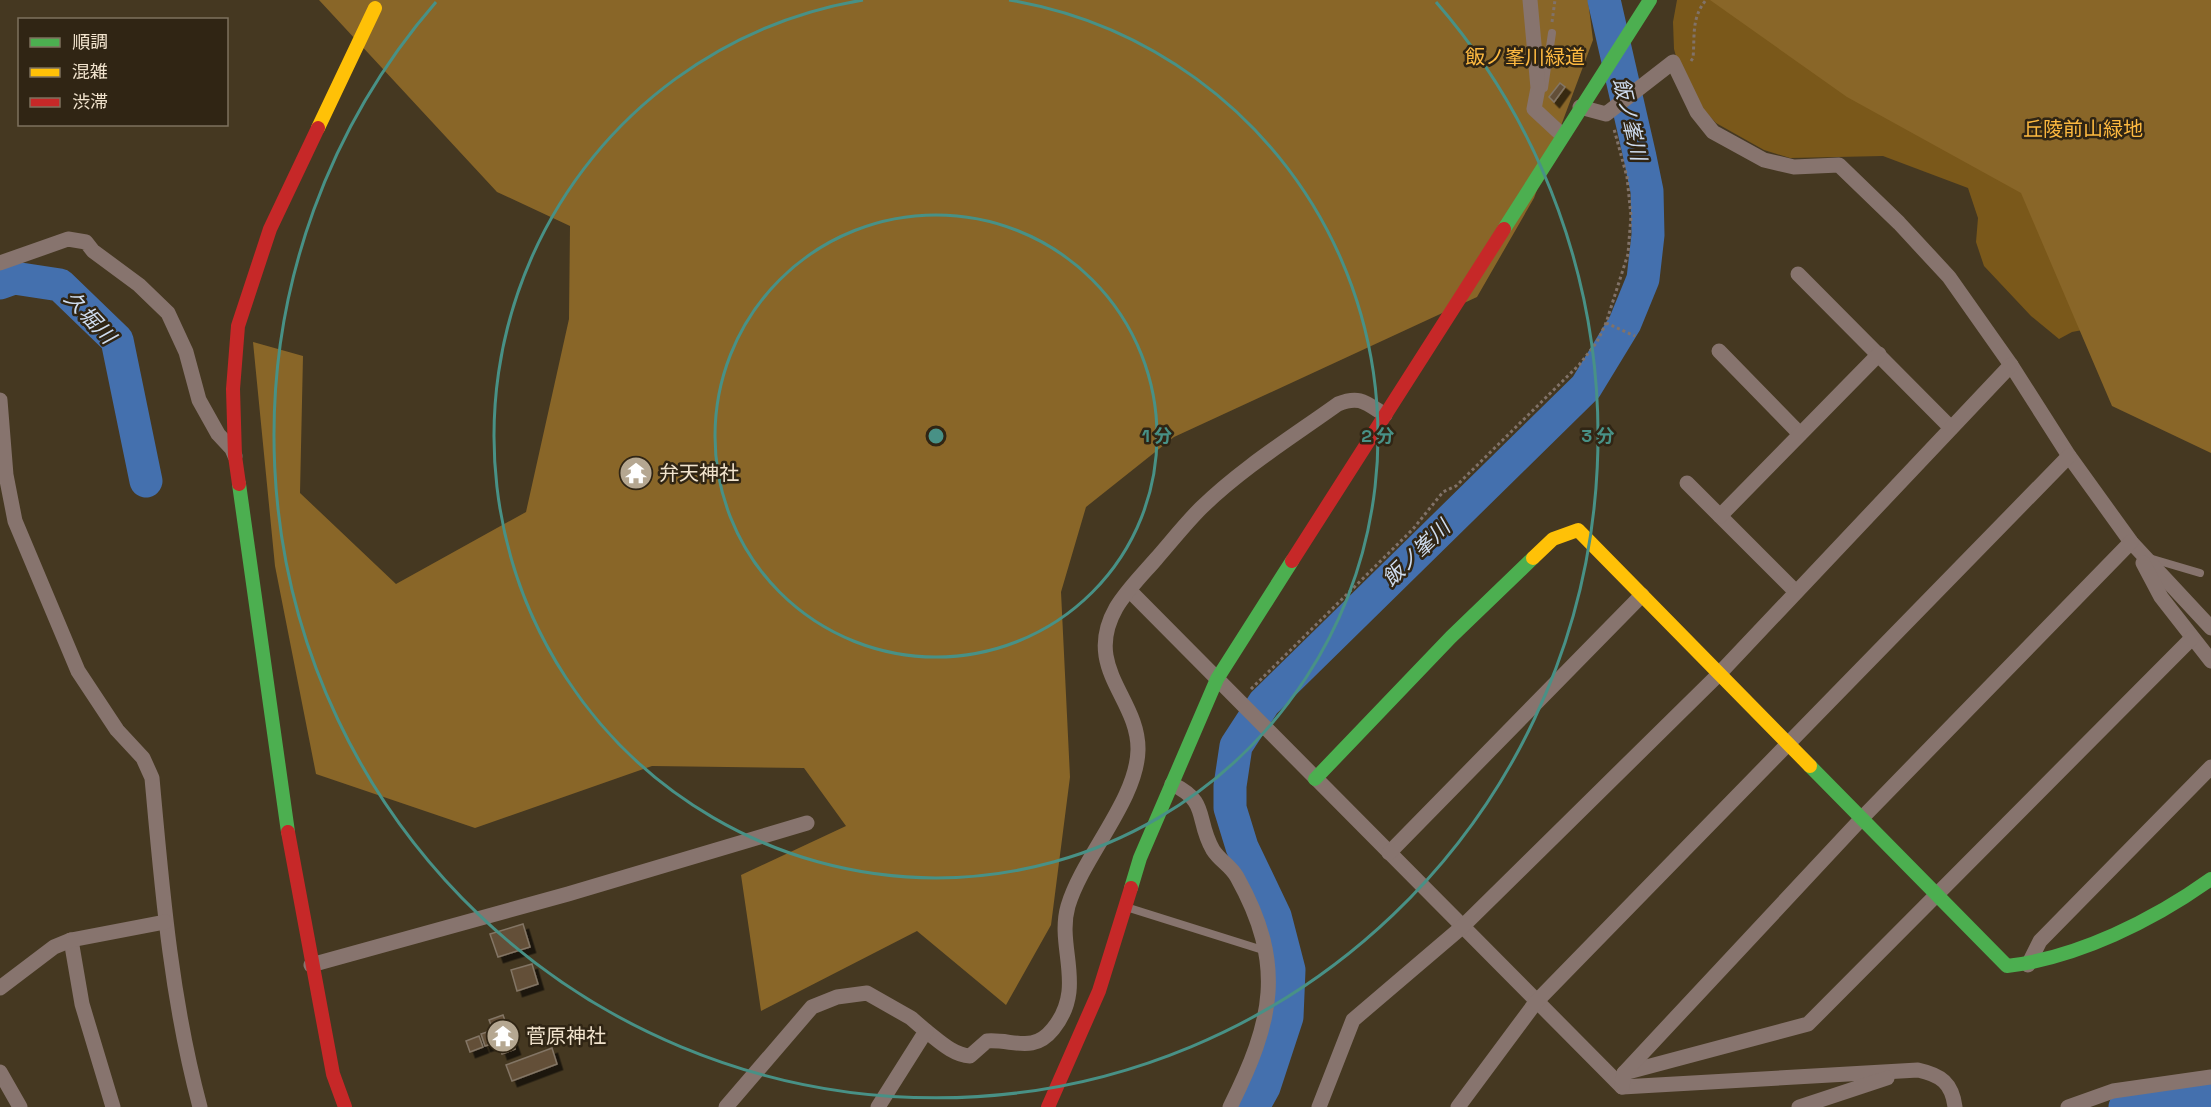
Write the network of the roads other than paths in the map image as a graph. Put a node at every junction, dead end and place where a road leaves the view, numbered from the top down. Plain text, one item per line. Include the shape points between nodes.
1 (1530, 0) edge
2 (1650, 0) edge
3 (375, 8) dead end
4 (1552, 33) road end
5 (1538, 88) junction
6 (1580, 107) junction
7 (1562, 135) junction
8 (0, 263) edge
9 (1798, 274) dead end
10 (1719, 351) dead end
11 (1878, 354) junction
12 (2011, 365) junction
13 (0, 400) edge
14 (1384, 415) junction
15 (1950, 428) junction
16 (1800, 434) junction
17 (235, 456) junction
18 (2069, 456) junction
19 (1687, 483) dead end
20 (1720, 516) junction
21 (2132, 542) junction
22 (2145, 557) junction
23 (2199, 573) dead end
24 (1130, 591) junction
25 (1796, 592) junction
26 (1642, 596) junction
27 (2211, 628) edge
28 (2192, 638) junction
29 (2211, 661) edge
30 (1719, 674) junction
31 (1217, 679) junction
32 (1789, 745) junction
33 (2211, 767) edge
34 (1315, 779) junction
35 (1172, 784) junction
36 (1863, 817) junction
37 (807, 823) dead end
38 (1389, 853) junction
39 (2211, 879) edge
40 (1937, 893) junction
41 (1125, 907) junction
42 (165, 922) junction
43 (1462, 927) junction
44 (71, 940) junction
45 (1266, 951) junction
46 (311, 965) junction
47 (2028, 965) junction
48 (0, 988) edge
49 (1536, 1002) junction
50 (926, 1031) junction
51 (0, 1072) edge
52 (1907, 1072) junction
53 (2211, 1077) edge
54 (1623, 1080) junction
55 (20, 1107) edge
56 (113, 1107) edge
57 (200, 1107) edge
58 (345, 1107) edge
59 (726, 1107) edge
60 (878, 1107) edge
61 (1048, 1107) edge
62 (1230, 1107) edge
63 (1318, 1107) edge
64 (1458, 1107) edge
65 (1799, 1107) edge
66 (1955, 1107) edge
67 (2068, 1107) edge

1 - 5 street
2 - 6 street
3 - 17 street via 270,229 238,326 233,389
4 - 5 lane via 1544,88
5 - 7 street via 1534,109
6 - 7 street
6 - 12 street via 1606,114 1673,62 1696,112 1713,132 1764,159 1794,167 1839,165 1949,277
7 - 14 street
8 - 17 street via 77,239 139,285 168,313 186,352 199,400
9 - 11 street
10 - 16 street
11 - 15 street
11 - 16 street
12 - 15 street
12 - 18 street
13 - 42 street via 6,475 15,521 78,671 117,730 143,758 152,778
14 - 24 street via 1362,400 1338,404 1259,460 1201,508
14 - 31 street
15 - 25 street
16 - 20 street
17 - 46 street via 291,852
18 - 21 street
18 - 32 street
19 - 20 street
20 - 25 street
21 - 22 street
21 - 28 street via 2161,597
21 - 36 street
22 - 23 lane
22 - 27 street
24 - 31 street
24 - 50 street via 1109,624 1105,653 1138,748 1128,790 1090,856 1067,909 1070,977 1063,1011 1053,1029 1039,1042 1021,1046 987,1041 970,1056 963,1056
25 - 30 street
26 - 30 street
26 - 34 street via 1578,530 1553,539 1451,637
26 - 38 street
28 - 29 street
28 - 40 street
30 - 32 street
30 - 43 street
31 - 34 street
31 - 35 street
32 - 36 street
32 - 49 street
33 - 47 street via 2040,941
34 - 38 street
35 - 41 street via 1140,858
35 - 45 street via 1197,801 1212,848 1238,878
36 - 40 street
36 - 54 street
37 - 46 street
38 - 43 street
39 - 47 street via 2075,953
40 - 47 street via 2007,966
40 - 54 street via 1808,1024
41 - 45 lane
41 - 61 street via 1099,991
42 - 44 street
42 - 57 street via 187,1060
43 - 49 street
43 - 63 street via 1353,1020
44 - 48 street via 54,947
44 - 56 street via 82,1004
45 - 62 street via 1269,972 1262,1037
46 - 58 street via 333,1074
49 - 54 street
49 - 64 street
50 - 59 street via 867,993 837,997 812,1007
50 - 60 street
51 - 55 street
52 - 54 street
52 - 65 street
52 - 66 street via 1932,1073 1946,1081
53 - 67 street via 2113,1091

